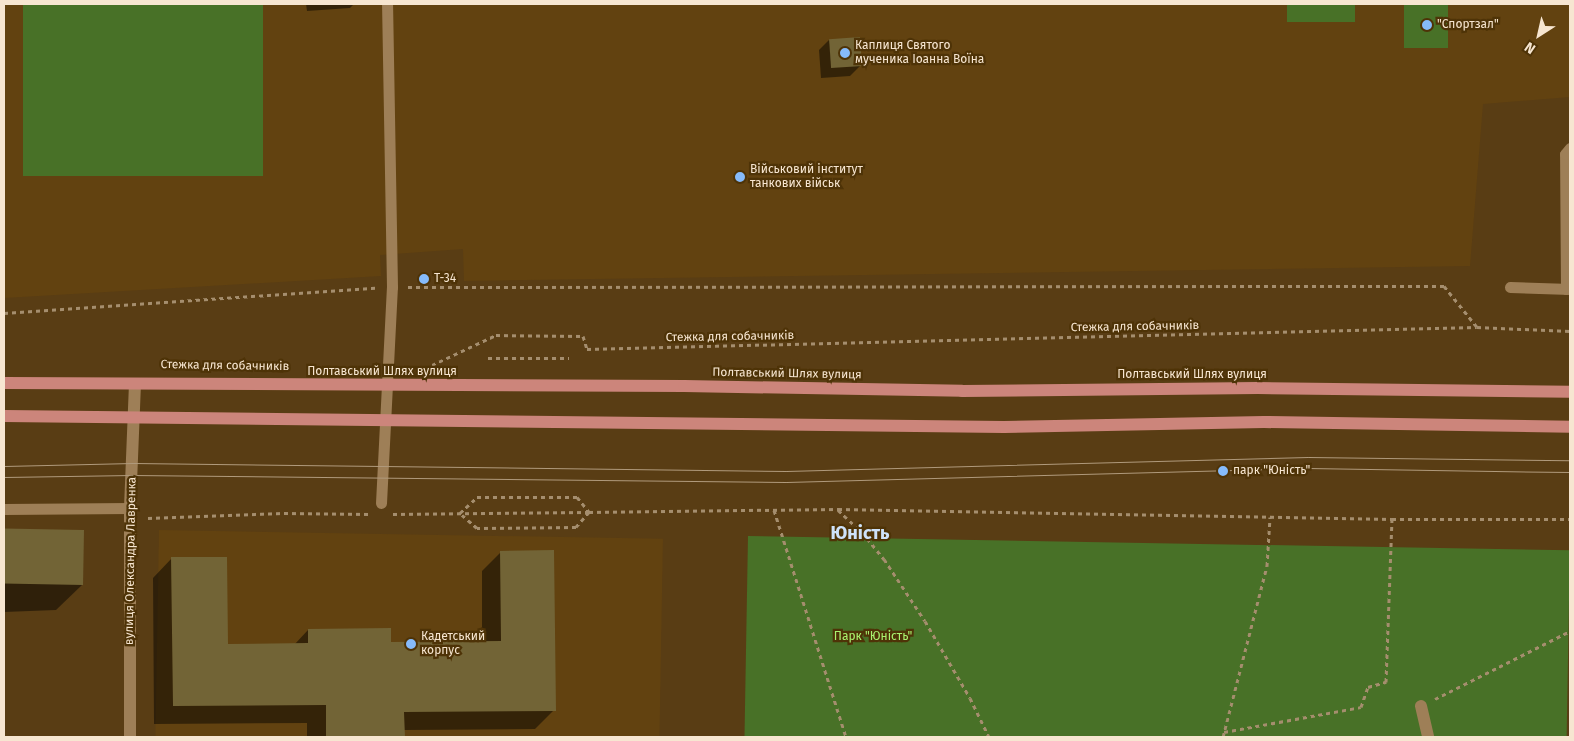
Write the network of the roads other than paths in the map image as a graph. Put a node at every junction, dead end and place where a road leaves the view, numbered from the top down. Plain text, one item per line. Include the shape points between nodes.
1 (387, 4) edge
2 (1570, 148) edge
3 (1510, 287) dead end
4 (1568, 289) edge
5 (4, 383) edge
6 (136, 384) junction
7 (386, 386) junction
8 (1570, 392) edge
9 (4, 416) edge
10 (135, 418) junction
11 (385, 421) junction
12 (1570, 427) edge
13 (381, 503) dead end
14 (130, 508) junction
15 (4, 509) edge
16 (1421, 706) road end
17 (130, 737) edge
18 (1428, 737) edge

1 - 7 lane via 392,287
2 - 4 lane via 1565,154
3 - 4 lane
5 - 6 main road, Полтавський Шлях вулиця
6 - 7 main road, Полтавський Шлях вулиця
6 - 10 street, вулиця Олександра Лавренка
7 - 8 main road, Полтавський Шлях вулиця
7 - 11 lane
9 - 10 main road
10 - 11 main road
10 - 14 street, вулиця Олександра Лавренка
11 - 12 main road via 1004,427 1264,422
11 - 13 lane
14 - 15 lane
14 - 17 street, вулиця Олександра Лавренка
16 - 18 street

